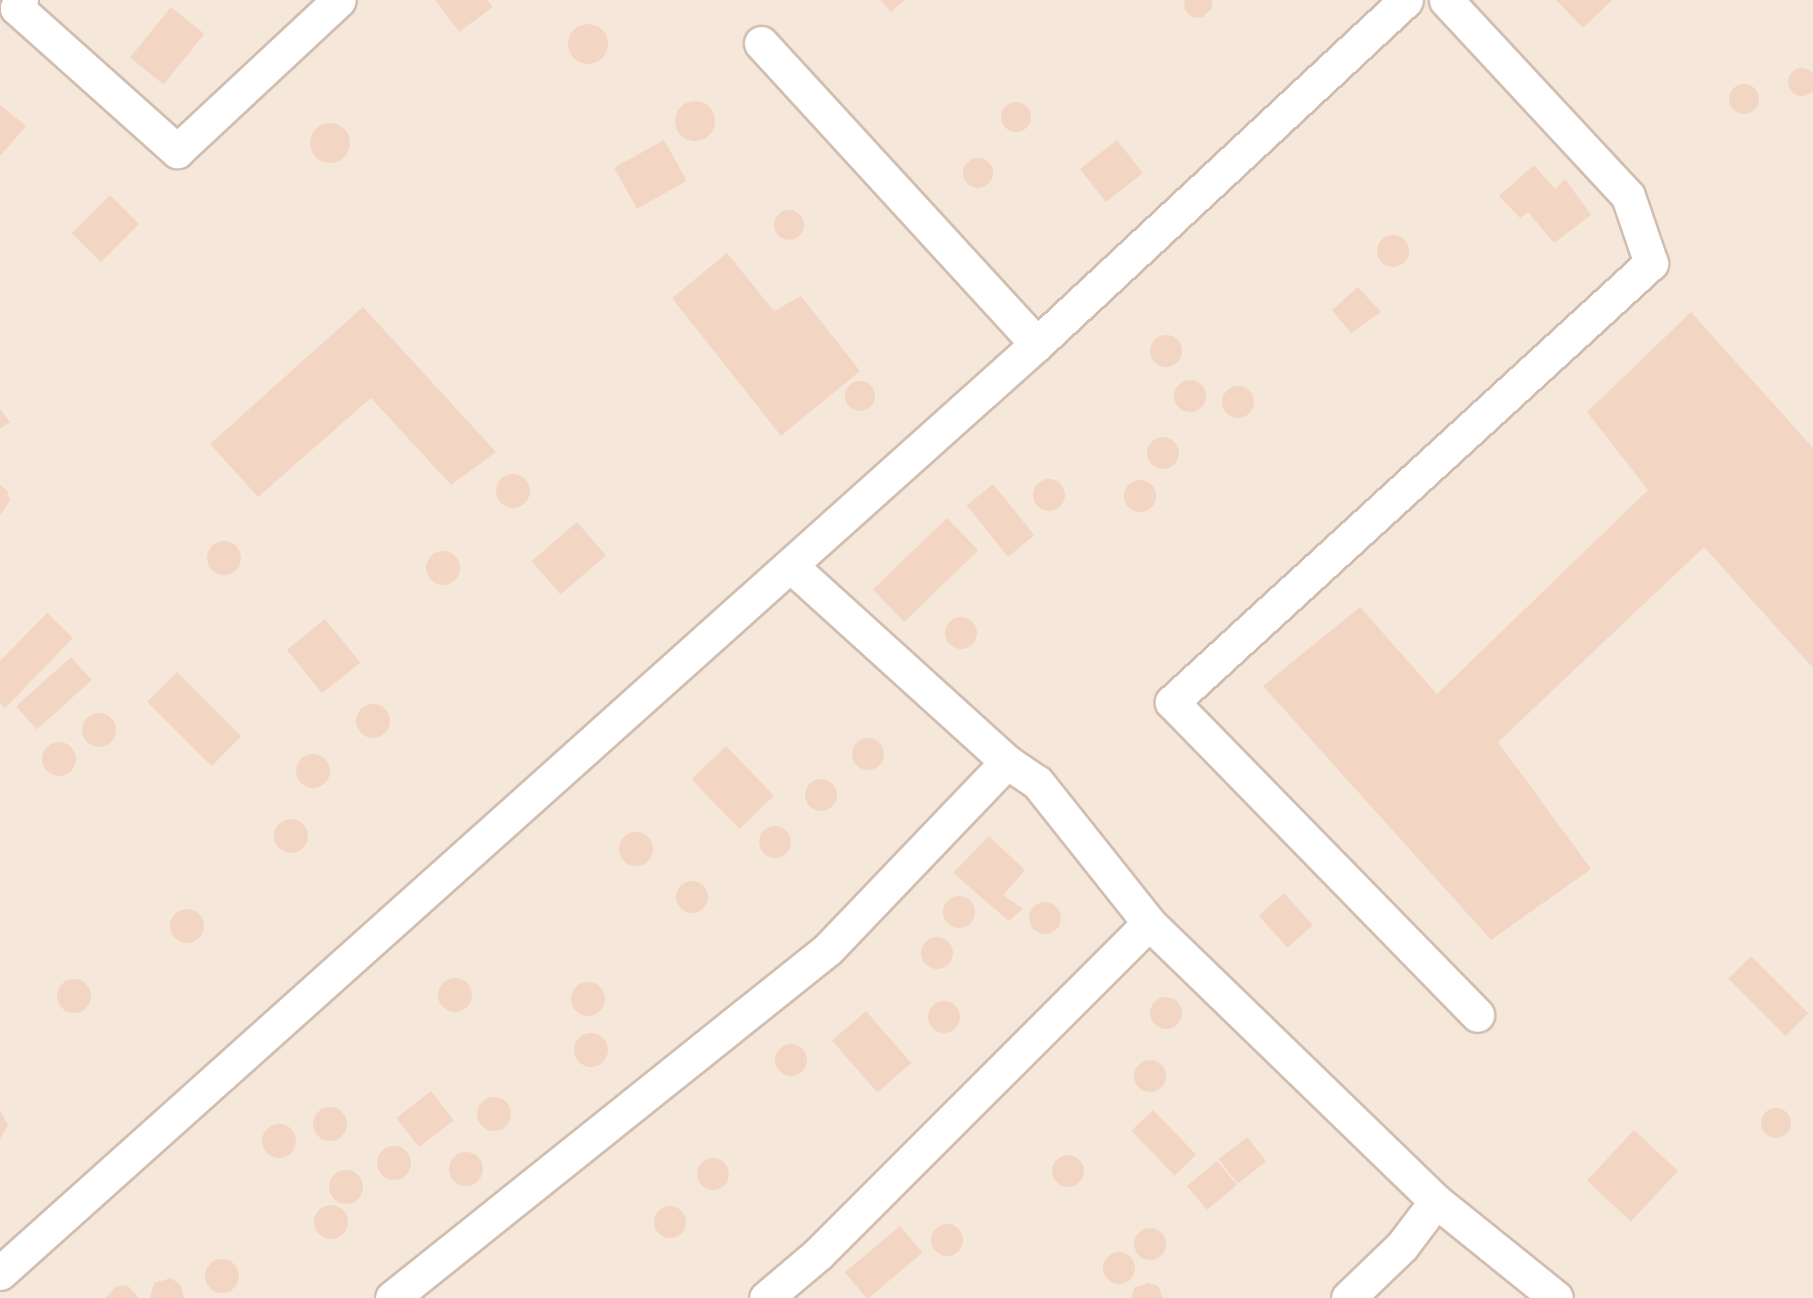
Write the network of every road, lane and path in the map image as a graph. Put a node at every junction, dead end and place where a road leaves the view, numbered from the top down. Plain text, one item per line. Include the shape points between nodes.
1 (21, 0) edge
2 (339, 0) edge
3 (1406, 0) edge
4 (1446, 0) edge
5 (762, 43) dead end
6 (1037, 344) junction
7 (791, 566) junction
8 (1007, 762) junction
9 (1149, 923) junction
10 (1477, 1016) dead end
11 (1436, 1201) junction
12 (0, 1273) edge
13 (392, 1298) edge
14 (766, 1298) edge
15 (1348, 1298) edge
16 (1556, 1298) edge

1 - 2 street via 17,8 177,151
3 - 6 street
4 - 10 street via 1629,196 1651,263 1172,702
5 - 6 street
6 - 7 street
7 - 8 street
7 - 12 street
8 - 9 street via 1037,782
8 - 13 street via 828,949
9 - 11 street
9 - 14 street via 818,1254
11 - 15 street via 1402,1246
11 - 16 street

